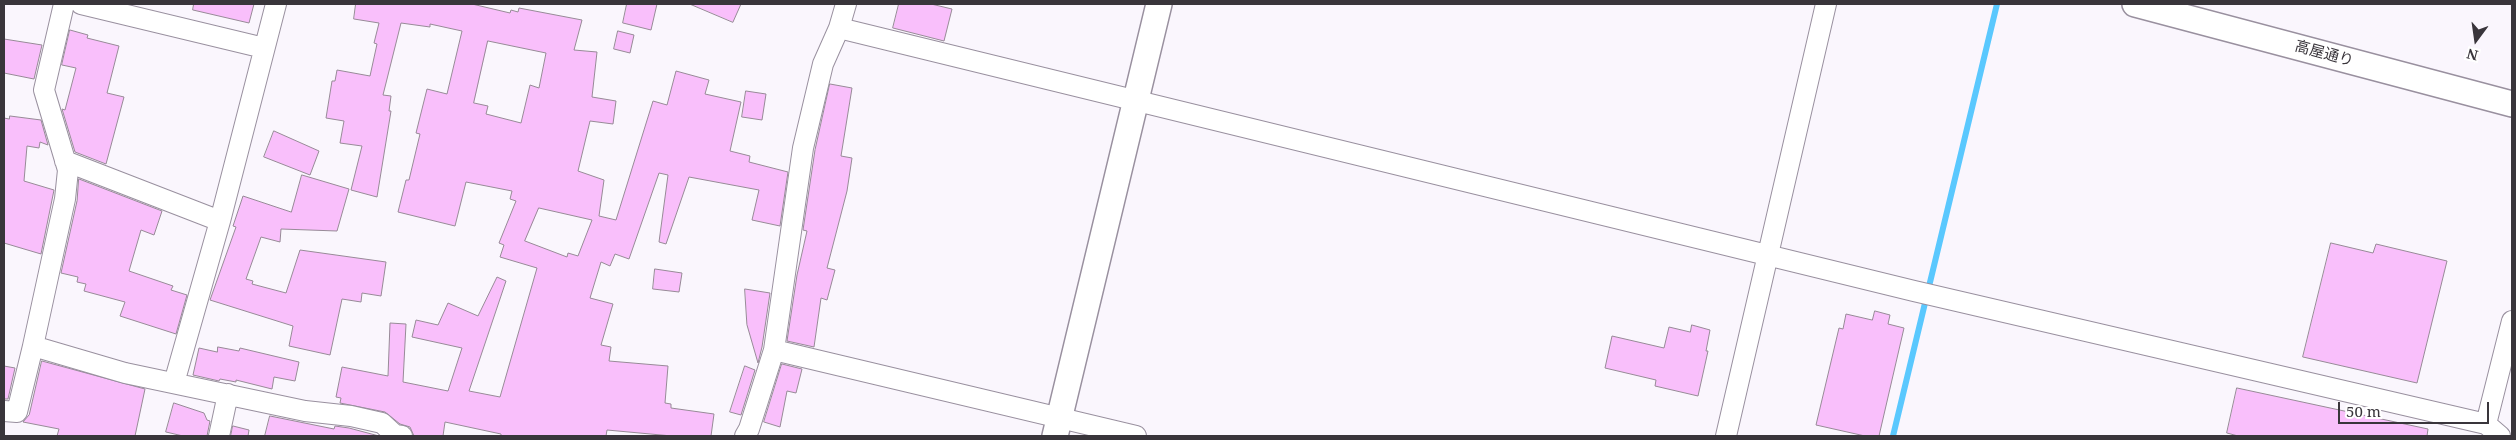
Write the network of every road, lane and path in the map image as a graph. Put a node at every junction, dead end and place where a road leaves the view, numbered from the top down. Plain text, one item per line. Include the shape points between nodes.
1 (64, 4) edge
2 (81, 4) edge
3 (276, 4) edge
4 (846, 4) edge
5 (1159, 4) edge
6 (1826, 4) edge
7 (2135, 4) edge
8 (839, 28) junction
9 (264, 48) junction
10 (1136, 103) junction
11 (2512, 104) edge
12 (65, 161) junction
13 (220, 221) junction
14 (1768, 254) junction
15 (2512, 321) edge
16 (33, 346) junction
17 (774, 350) junction
18 (174, 383) junction
19 (228, 394) junction
20 (4, 411) edge
21 (1057, 427) edge
22 (2493, 430) edge
23 (219, 436) edge
24 (398, 436) edge
25 (745, 436) edge
26 (1136, 436) edge
27 (1726, 436) edge

1 - 12 street via 44,90
2 - 9 street
3 - 9 street
4 - 8 street
5 - 10 street
6 - 14 street
7 - 11 street, 高屋通り
8 - 10 street
8 - 17 street via 823,64 804,148
9 - 13 street
10 - 14 street
10 - 21 street
12 - 13 street
12 - 16 street via 68,170 65,199
13 - 18 street
14 - 22 street
14 - 27 street
15 - 22 street
16 - 18 street via 125,373
16 - 20 street via 17,412
17 - 21 street
17 - 25 street
18 - 19 street
19 - 23 street
19 - 24 street via 306,411 351,416 382,424
21 - 26 street

